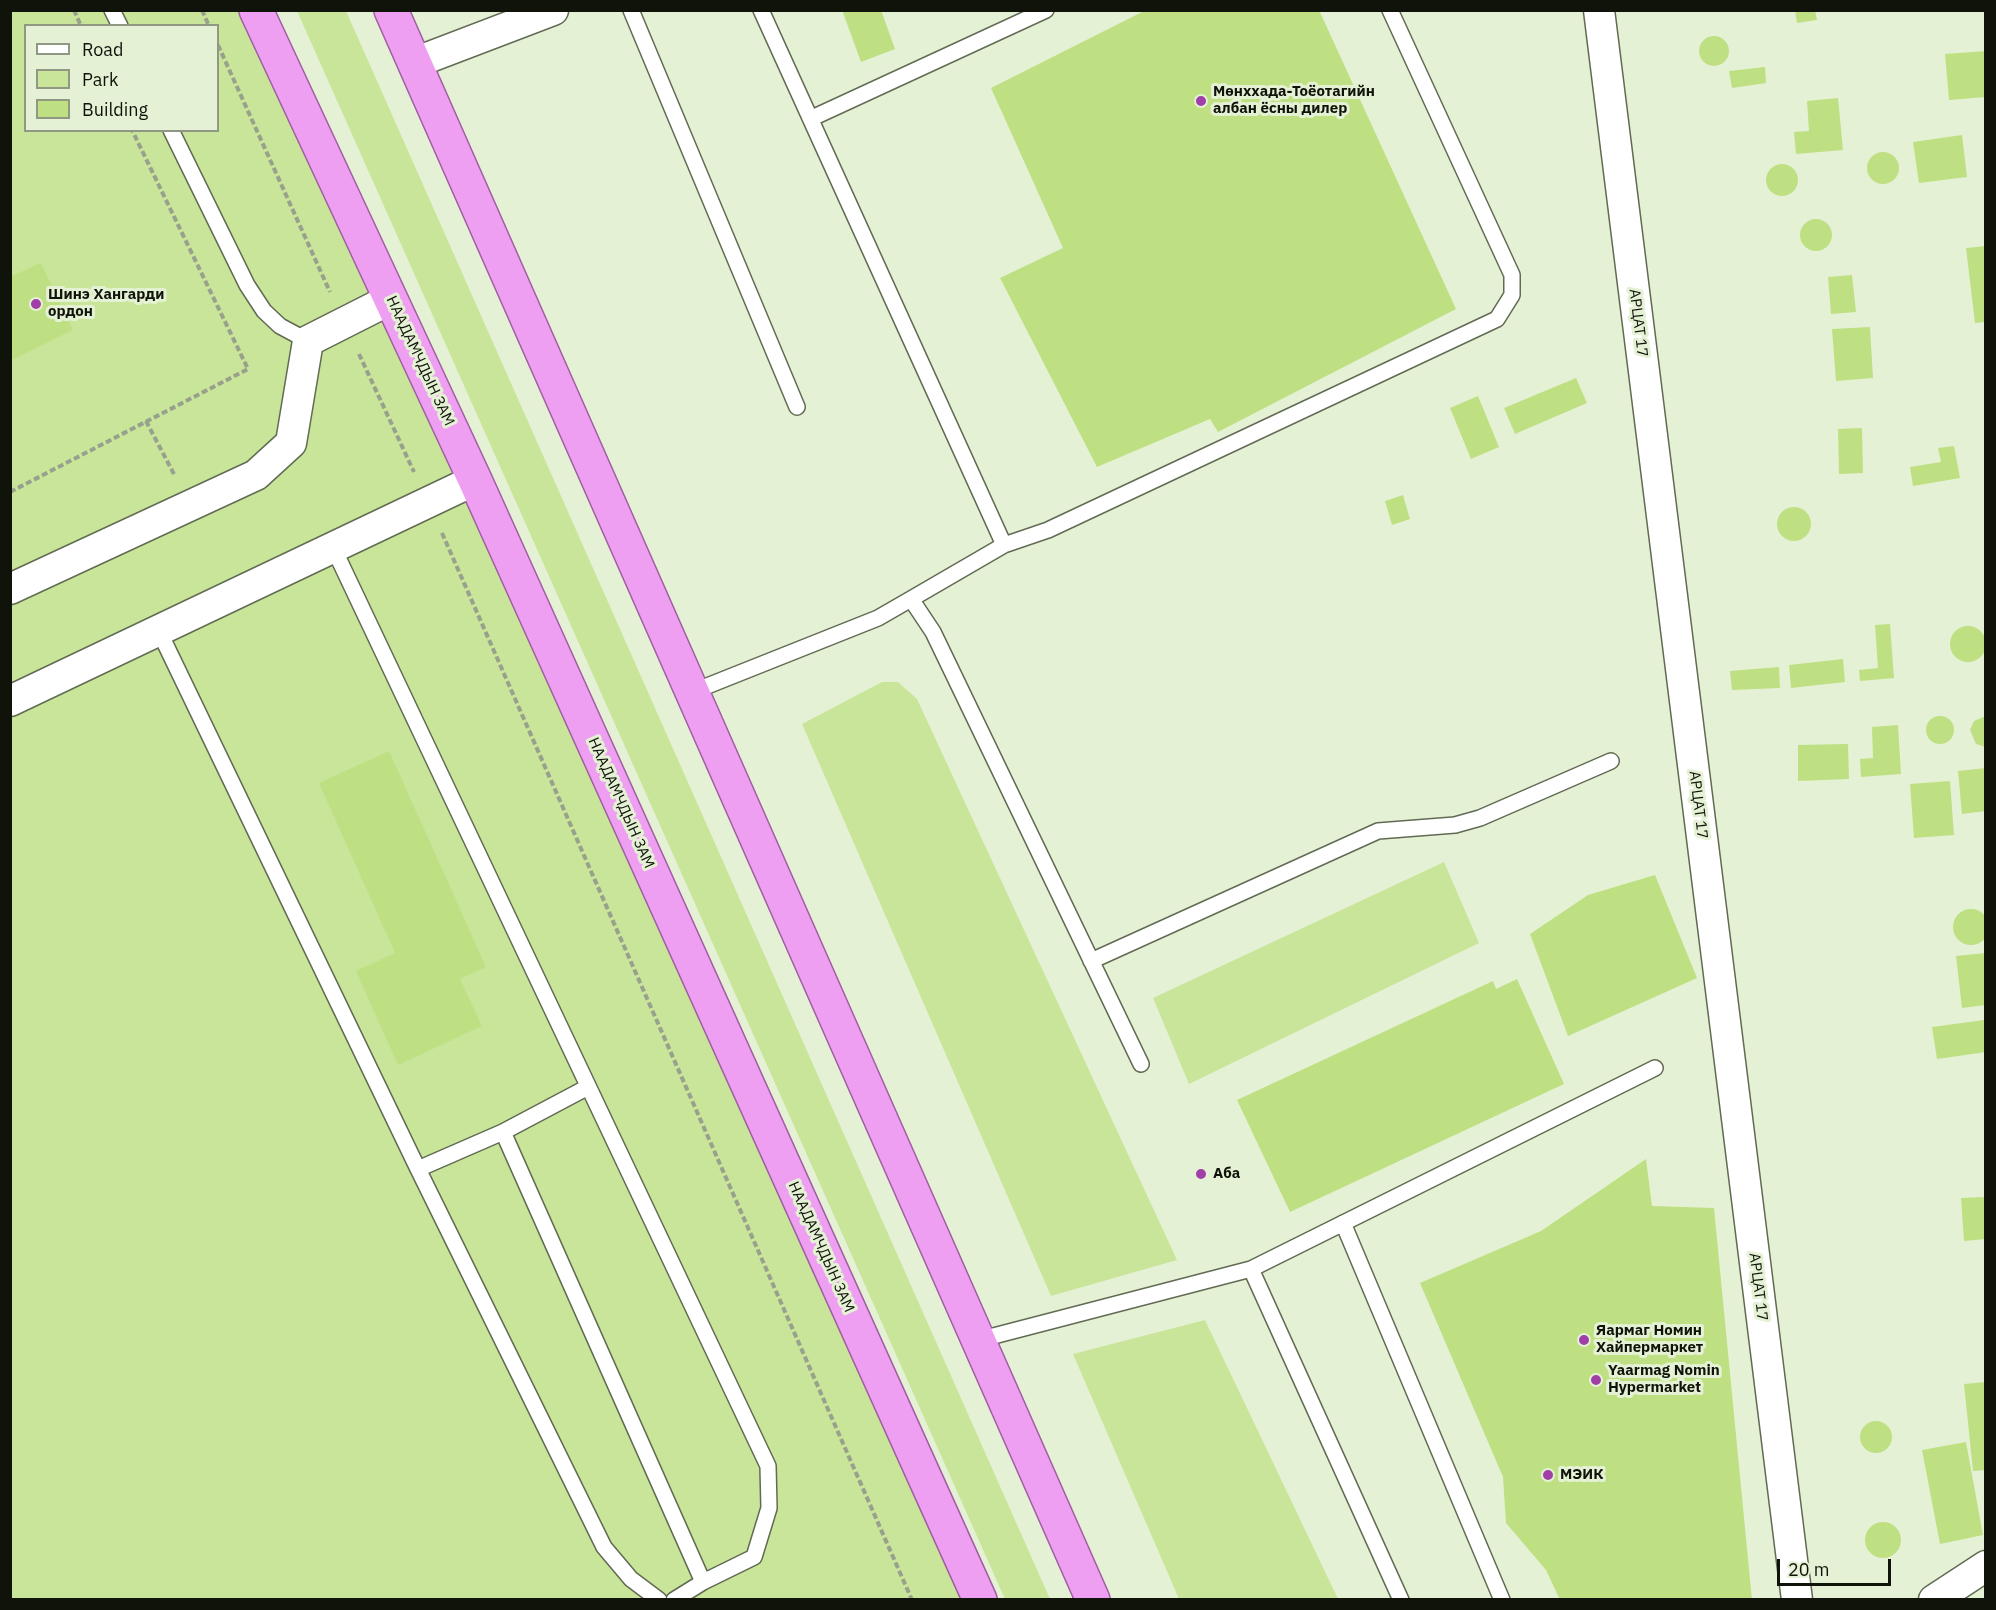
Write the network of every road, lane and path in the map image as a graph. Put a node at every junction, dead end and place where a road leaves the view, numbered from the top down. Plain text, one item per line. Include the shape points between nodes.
1 (74, 10) edge
2 (112, 10) edge
3 (202, 10) edge
4 (256, 10) edge
5 (392, 10) edge
6 (553, 10) edge
7 (631, 10) edge
8 (761, 10) edge
9 (1046, 10) edge
10 (1390, 10) edge
11 (1599, 10) edge
12 (80, 24) edge
13 (119, 24) edge
14 (208, 24) edge
15 (219, 47) edge
16 (414, 63) junction
17 (812, 118) junction
18 (133, 132) edge
19 (172, 132) edge
20 (391, 299) junction
21 (344, 323) junction
22 (308, 341) junction
23 (797, 406) dead end
24 (146, 421) junction
25 (475, 480) junction
26 (10, 492) edge
27 (428, 502) junction
28 (190, 505) junction
29 (1004, 545) junction
30 (333, 547) junction
31 (10, 589) edge
32 (911, 599) junction
33 (159, 631) junction
34 (692, 692) junction
35 (10, 701) edge
36 (1611, 761) dead end
37 (1091, 961) junction
38 (1141, 1065) dead end
39 (1655, 1068) dead end
40 (588, 1087) junction
41 (503, 1132) junction
42 (418, 1169) junction
43 (1343, 1223) junction
44 (1251, 1269) junction
45 (978, 1340) junction
46 (1986, 1566) edge
47 (703, 1582) junction
48 (659, 1599) edge
49 (674, 1599) edge
50 (912, 1599) edge
51 (980, 1599) edge
52 (1093, 1599) edge
53 (1401, 1599) edge
54 (1502, 1599) edge
55 (1797, 1599) edge
56 (1934, 1599) edge

1 - 12 path
2 - 13 lane
3 - 14 path
4 - 20 highway, НААДАМЧДЫН ЗАМ
5 - 16 highway
6 - 16 street
7 - 23 lane
8 - 17 lane
9 - 17 lane
10 - 29 lane via 1512,275 1512,295 1497,319 1048,530
11 - 55 street, АРЦАТ 17
15 - 21 path
16 - 34 highway
17 - 29 lane
18 - 24 path via 248,369
19 - 22 lane via 247,285 264,311 280,326
20 - 21 street
20 - 25 highway, НААДАМЧДЫН ЗАМ
21 - 22 street
21 - 27 path
22 - 28 street via 291,443 256,475
24 - 26 path
24 - 28 path
25 - 27 street
25 - 51 highway, НААДАМЧДЫН ЗАМ
27 - 30 street
27 - 50 path
28 - 31 street
29 - 32 lane
30 - 33 street
30 - 40 lane
32 - 34 lane via 878,618
32 - 37 lane via 933,632
33 - 35 street
33 - 42 lane
34 - 45 highway
36 - 37 lane via 1480,818 1455,825 1378,831
37 - 38 lane
39 - 43 lane
40 - 41 lane
40 - 47 lane via 768,1466 769,1508 754,1557
41 - 42 lane
41 - 47 lane
42 - 48 lane via 604,1547 631,1580
43 - 44 lane
43 - 54 lane
44 - 45 lane
44 - 53 lane
45 - 52 highway
46 - 56 street
47 - 49 lane

